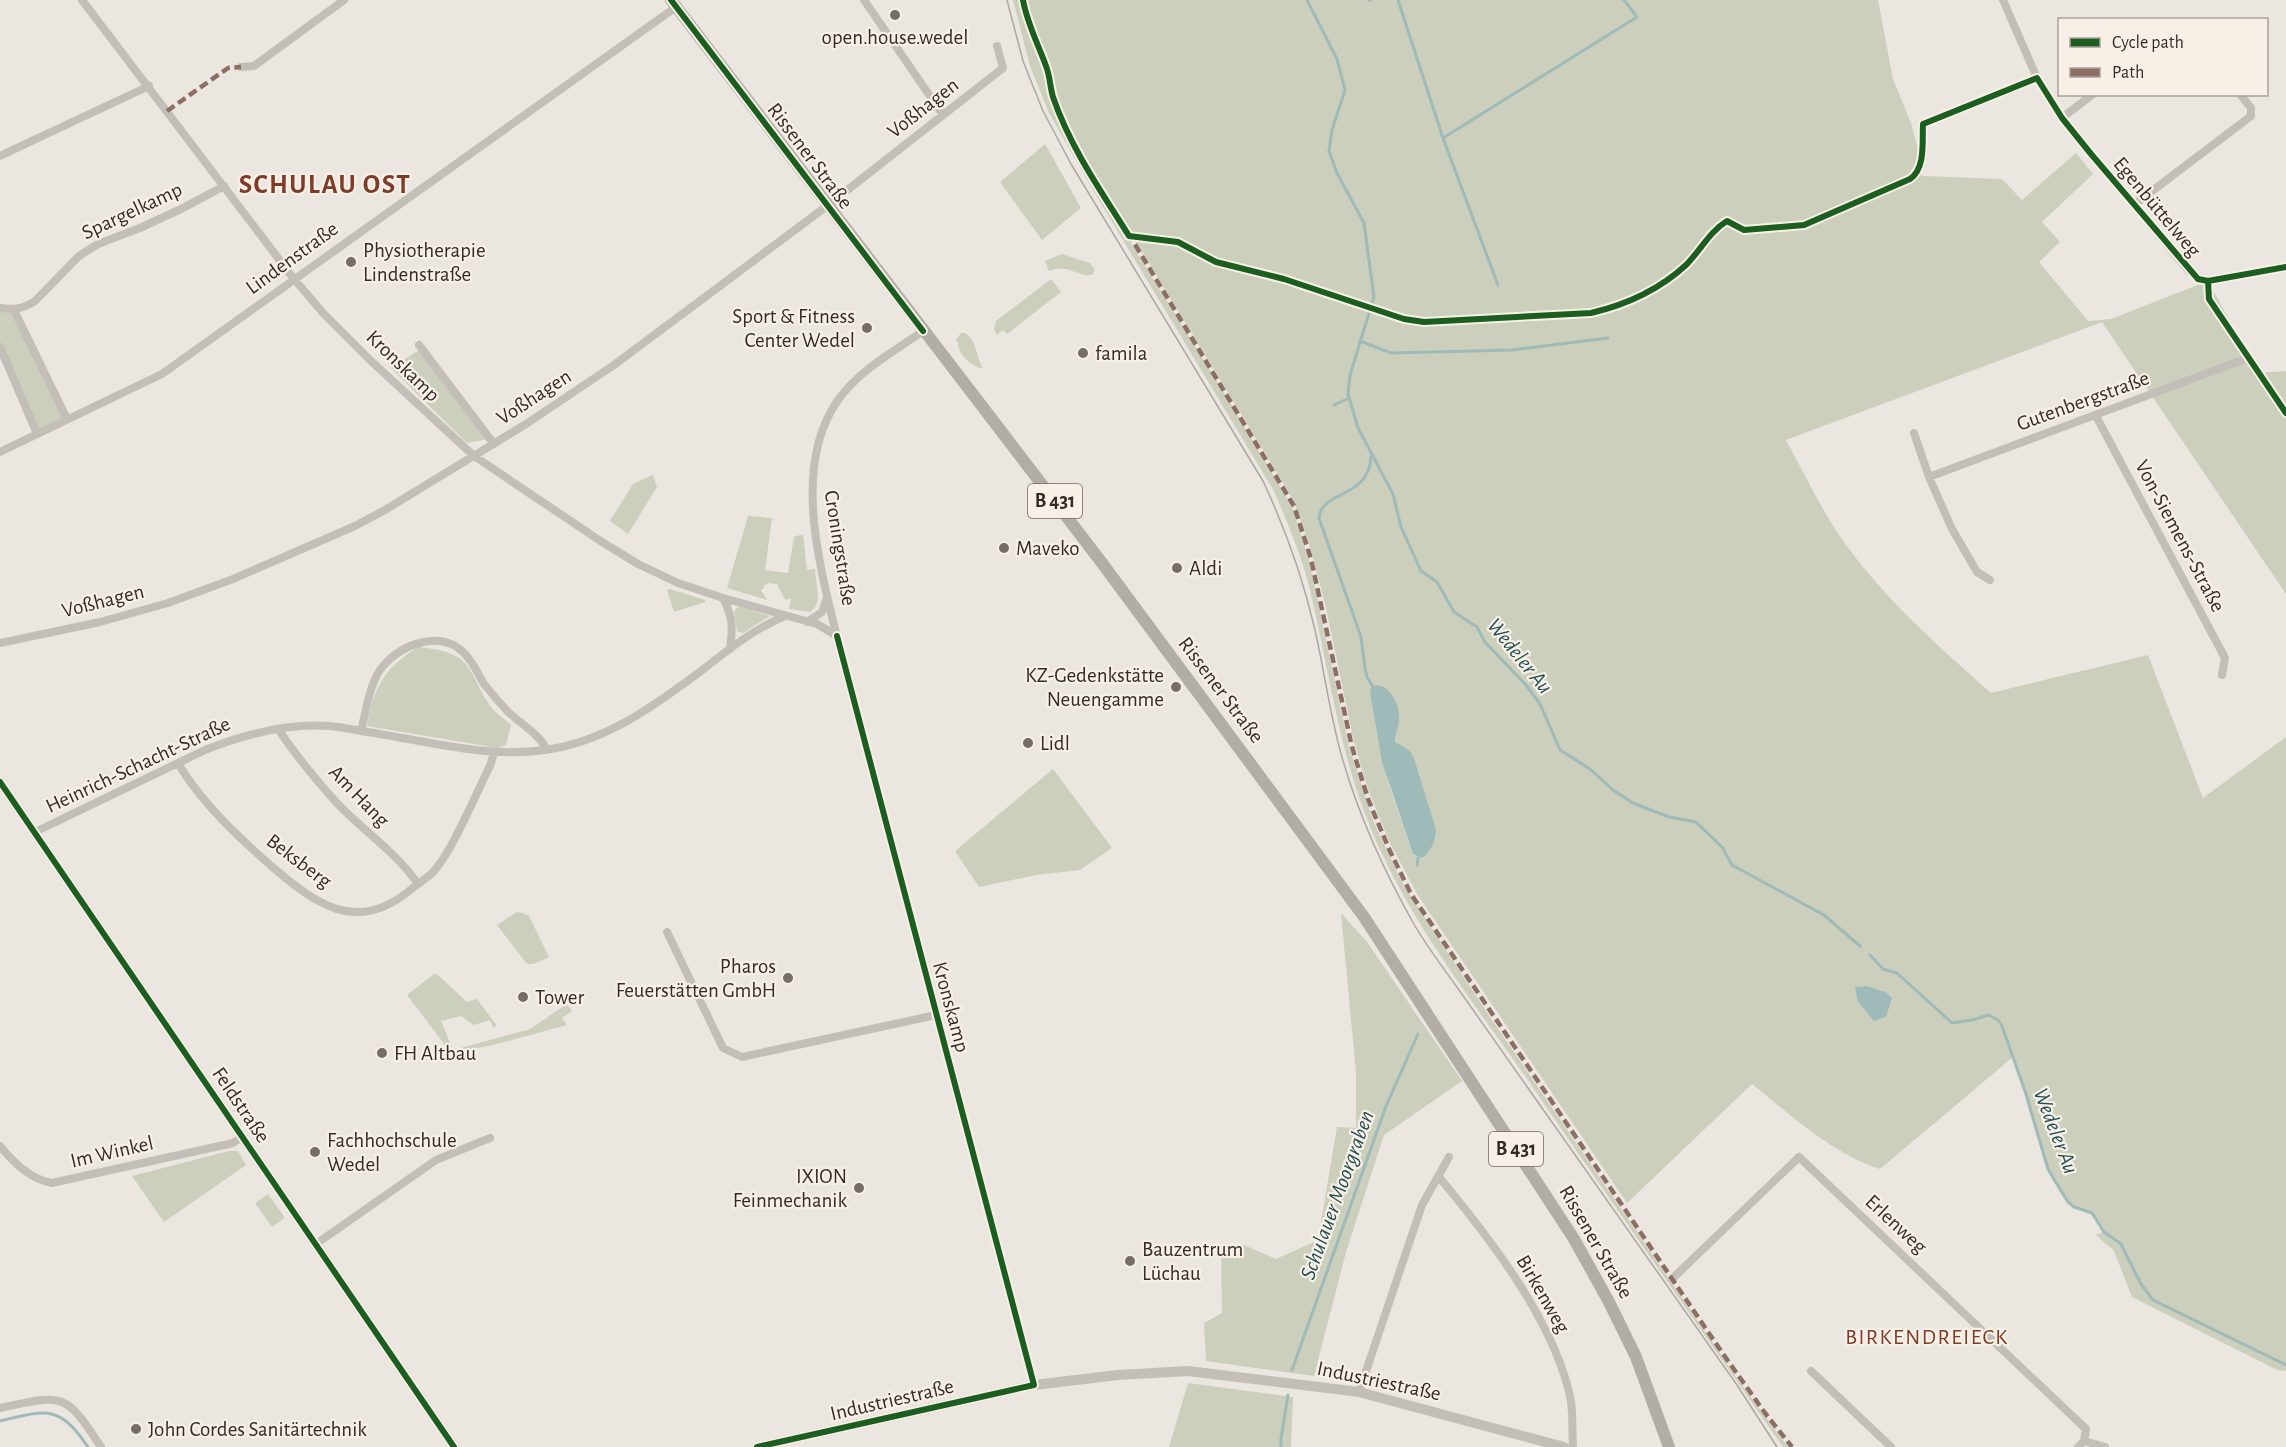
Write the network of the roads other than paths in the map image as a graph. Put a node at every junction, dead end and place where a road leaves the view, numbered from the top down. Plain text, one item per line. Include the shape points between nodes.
1 (82, 0) edge
2 (344, 0) edge
3 (864, 0) edge
4 (2003, 0) edge
5 (674, 3) edge
6 (997, 46) dead end
7 (241, 67) dead end
8 (149, 86) junction
9 (2090, 96) edge
10 (2242, 96) edge
11 (943, 115) junction
12 (2062, 118) junction
13 (0, 156) edge
14 (224, 186) junction
15 (2135, 204) junction
16 (827, 206) junction
17 (2286, 267) edge
18 (294, 279) junction
19 (2208, 282) junction
20 (0, 308) edge
21 (14, 310) junction
22 (923, 331) junction
23 (419, 345) dead end
24 (0, 347) edge
25 (2248, 358) junction
26 (2265, 384) dead end
27 (2096, 416) junction
28 (67, 419) junction
29 (1914, 432) dead end
30 (37, 434) junction
31 (494, 444) junction
32 (0, 452) edge
33 (474, 456) junction
34 (1929, 477) junction
35 (1990, 579) dead end
36 (827, 597) junction
37 (723, 598) junction
38 (785, 616) junction
39 (807, 622) junction
40 (837, 636) junction
41 (0, 643) edge
42 (730, 649) junction
43 (2222, 675) dead end
44 (278, 729) junction
45 (362, 731) junction
46 (547, 750) junction
47 (494, 753) junction
48 (178, 763) junction
49 (0, 782) edge
50 (34, 832) junction
51 (418, 884) junction
52 (667, 932) dead end
53 (936, 1016) junction
54 (243, 1137) junction
55 (490, 1138) dead end
56 (0, 1146) edge
57 (1449, 1157) dead end
58 (1439, 1177) junction
59 (316, 1245) junction
60 (1672, 1279) dead end
61 (1811, 1371) dead end
62 (1034, 1385) junction
63 (1359, 1392) junction
64 (0, 1408) edge
65 (2081, 1444) edge
66 (101, 1447) edge
67 (454, 1447) edge
68 (757, 1447) edge
69 (1564, 1447) edge
70 (1573, 1447) edge
71 (1669, 1447) edge
72 (1891, 1447) edge
73 (2105, 1447) edge

1 - 8 street, Kronskamp
2 - 7 street via 254,66
3 - 11 street
4 - 12 street, Egenbüttelweg via 2037,78
5 - 16 main road, Rissener Straße / B 431
5 - 18 street, Lindenstraße
6 - 11 street, Voßhagen via 1003,68
8 - 13 street
8 - 14 street, Kronskamp
9 - 12 street
10 - 15 street via 2251,108 2251,116
11 - 16 street, Voßhagen
12 - 15 street, Egenbüttelweg
14 - 18 street, Kronskamp
14 - 21 street, Spargelkamp via 88,250 35,301
15 - 19 street, Egenbüttelweg via 2187,269
16 - 22 main road, Rissener Straße / B 431
16 - 31 street, Voßhagen via 614,365
17 - 19 street
18 - 28 street, Lindenstraße via 162,374
18 - 33 street, Kronskamp via 371,361
19 - 25 street, Egenbüttelweg via 2209,299
20 - 21 street
21 - 28 street
22 - 36 street, Croningstraße via 855,381 826,422 812,477
22 - 71 main road, Rissener Straße / B 431 via 1092,549 1364,917 1579,1247 1636,1357
23 - 31 street, Kronskamp
24 - 30 street
25 - 26 street, Egenbüttelweg
25 - 27 street, Gutenbergstraße
27 - 34 street, Gutenbergstraße
27 - 43 street, Von-Siemens-Straße via 2225,658
28 - 30 street, Lindenstraße
29 - 34 street
30 - 32 street, Lindenstraße
31 - 33 street, Voßhagen
33 - 37 street, Kronskamp via 621,554 678,583
33 - 41 street, Voßhagen via 356,526 233,579 134,613
34 - 35 street via 1977,572
36 - 39 street via 822,612
36 - 40 street, Croningstraße
37 - 38 street, Kronskamp
37 - 42 street via 733,627
38 - 39 street, Kronskamp
38 - 42 street, Heinrich-Schacht-Straße
39 - 40 street, Kronskamp
40 - 53 street, Kronskamp
42 - 46 street, Heinrich-Schacht-Straße via 618,727 582,743
44 - 45 street, Heinrich-Schacht-Straße via 330,726
44 - 48 street, Heinrich-Schacht-Straße via 232,739
44 - 51 street, Am Hang via 336,802
45 - 46 street via 369,696 382,666 406,647 428,640 451,644 464,652 504,708 543,741
45 - 47 street, Heinrich-Schacht-Straße
46 - 47 street, Heinrich-Schacht-Straße
47 - 51 street, Beksberg via 446,853 432,873
48 - 50 street, Heinrich-Schacht-Straße
48 - 51 street, Beksberg via 227,824 257,853 293,884 330,906 359,913 380,910
49 - 50 street, Feldstraße
50 - 54 street, Feldstraße
52 - 53 street, Kronskamp via 723,1048 742,1057
53 - 62 street, Kronskamp
54 - 56 street, Im Winkel via 233,1143 52,1183 31,1175
54 - 59 street, Feldstraße
55 - 59 street via 436,1160
57 - 58 street
58 - 63 street via 1422,1205
58 - 70 street, Birkenweg via 1506,1263 1545,1329 1562,1367 1571,1402
59 - 67 street, Feldstraße
60 - 65 street, Erlenweg via 1799,1157 2086,1429
61 - 72 street
62 - 63 street, Industriestraße via 1188,1371
62 - 68 street, Industriestraße
63 - 69 street, Industriestraße
64 - 66 street via 40,1399 61,1400 75,1409
65 - 73 street, Erlenweg

